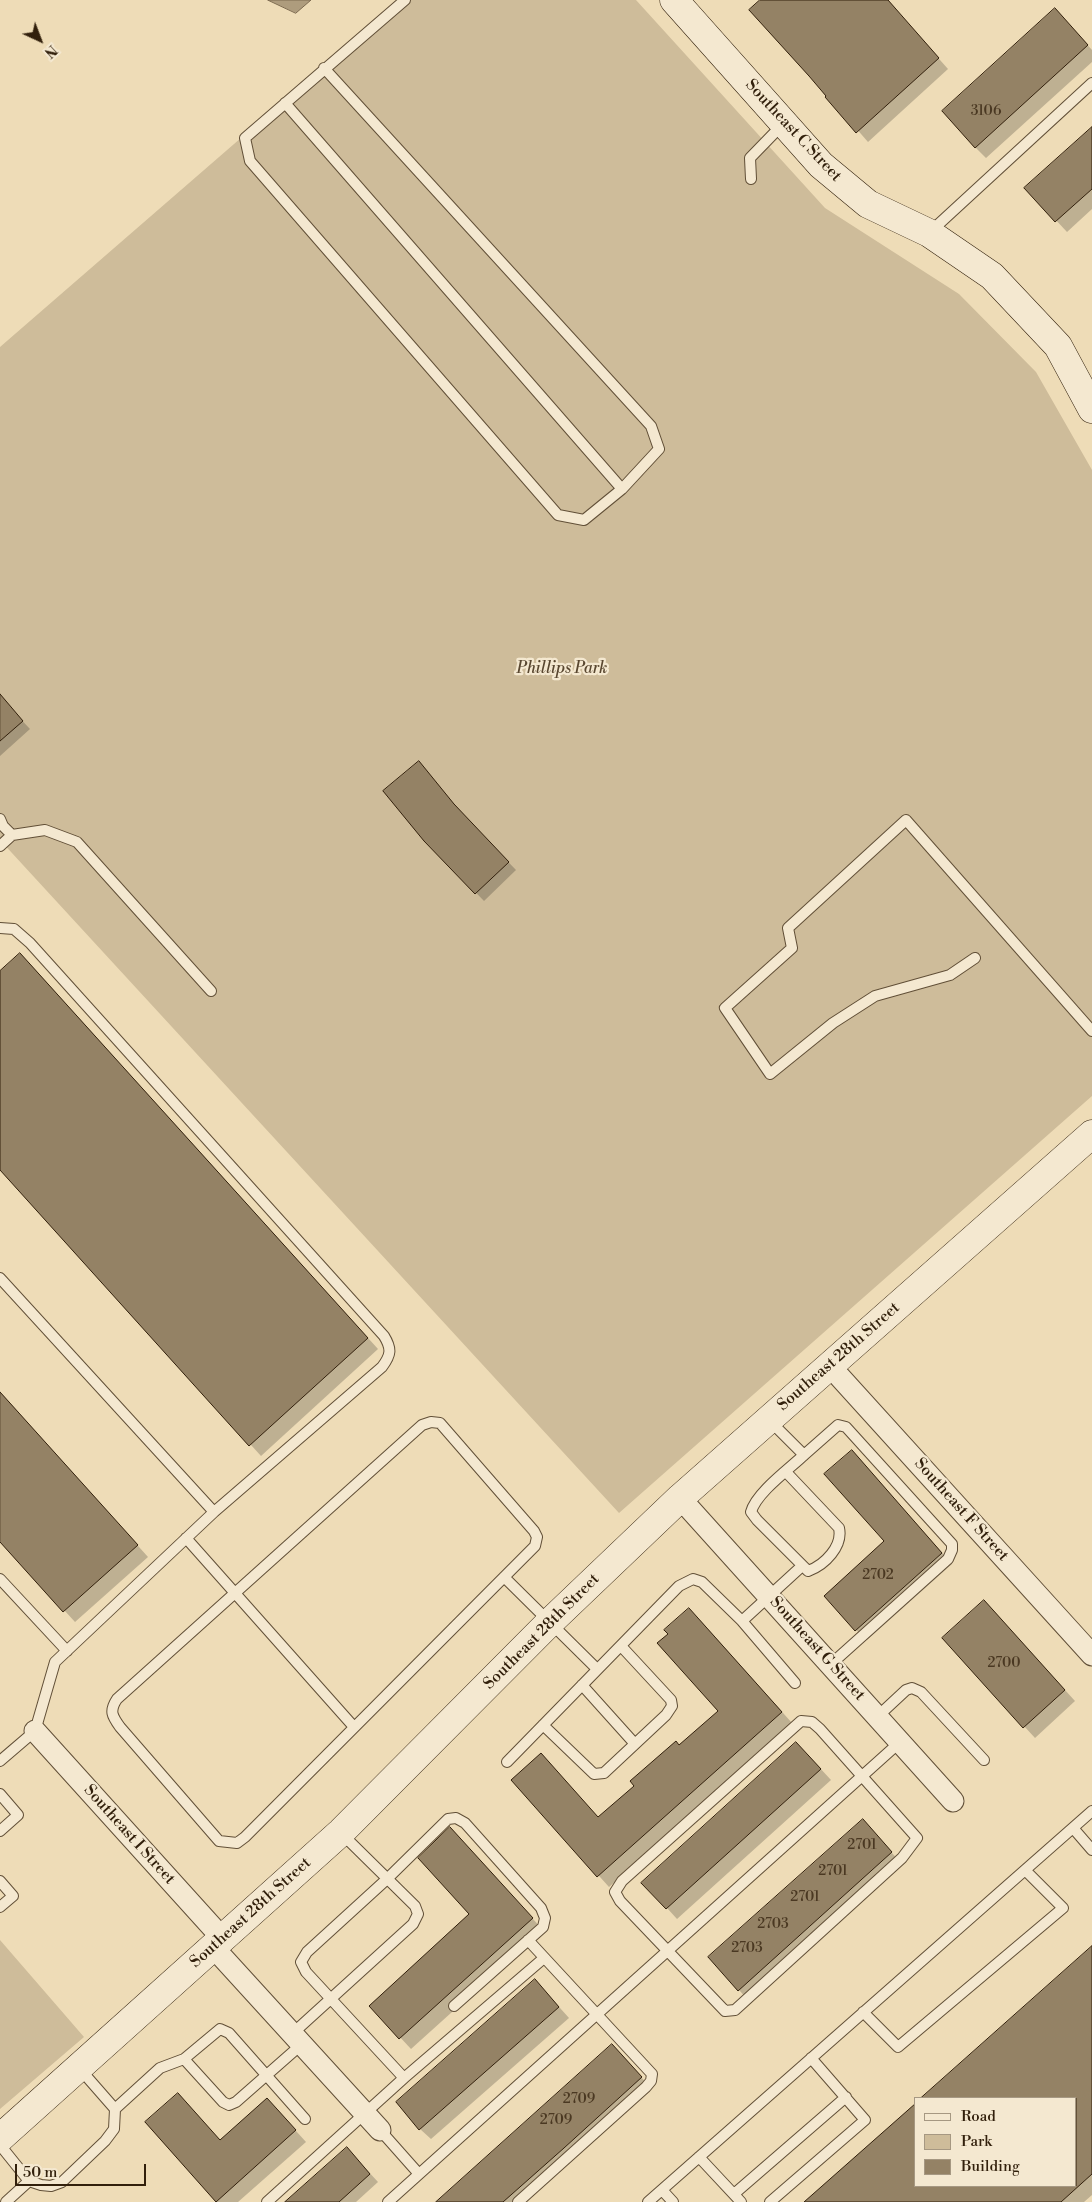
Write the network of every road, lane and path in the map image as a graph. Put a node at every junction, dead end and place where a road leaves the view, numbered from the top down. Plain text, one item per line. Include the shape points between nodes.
1 (405, 0) edge
2 (674, 0) edge
3 (324, 68) junction
4 (1092, 83) edge
5 (285, 103) junction
6 (784, 123) junction
7 (751, 180) dead end
8 (929, 233) junction
9 (1092, 409) edge
10 (622, 490) junction
11 (0, 818) edge
12 (12, 836) junction
13 (0, 846) edge
14 (0, 928) edge
15 (975, 958) dead end
16 (211, 991) dead end
17 (1092, 1031) edge
18 (1092, 1134) edge
19 (0, 1278) edge
20 (829, 1365) junction
21 (768, 1420) junction
22 (804, 1455) junction
23 (786, 1472) junction
24 (680, 1498) junction
25 (214, 1512) junction
26 (186, 1538) junction
27 (802, 1566) junction
28 (504, 1577) junction
29 (0, 1579) edge
30 (235, 1593) junction
31 (770, 1597) junction
32 (742, 1621) junction
33 (549, 1623) junction
34 (621, 1646) junction
35 (67, 1651) junction
36 (1092, 1656) edge
37 (830, 1665) junction
38 (597, 1669) junction
39 (795, 1683) dead end
40 (582, 1685) junction
41 (877, 1717) junction
42 (543, 1725) junction
43 (354, 1728) junction
44 (35, 1731) junction
45 (900, 1742) junction
46 (635, 1744) junction
47 (984, 1760) dead end
48 (0, 1761) edge
49 (507, 1762) dead end
50 (861, 1776) junction
51 (0, 1794) edge
52 (953, 1801) dead end
53 (1092, 1811) edge
54 (1073, 1828) junction
55 (0, 1831) edge
56 (341, 1832) junction
57 (1092, 1850) edge
58 (1025, 1870) junction
59 (388, 1879) junction
60 (0, 1881) edge
61 (0, 1907) edge
62 (528, 1940) junction
63 (218, 1943) junction
64 (666, 1952) junction
65 (544, 1958) junction
66 (331, 1998) junction
67 (454, 2006) dead end
68 (863, 2012) junction
69 (597, 2014) junction
70 (297, 2039) junction
71 (811, 2058) junction
72 (184, 2060) junction
73 (78, 2068) junction
74 (266, 2076) junction
75 (404, 2078) junction
76 (846, 2097) junction
77 (115, 2109) junction
78 (365, 2114) junction
79 (305, 2119) dead end
80 (380, 2130) joint
81 (0, 2138) edge
82 (0, 2145) edge
83 (699, 2157) junction
84 (419, 2174) junction
85 (29, 2181) junction
86 (662, 2190) junction
87 (737, 2198) edge
88 (6, 2202) edge
89 (267, 2202) edge
90 (388, 2202) edge
91 (518, 2202) edge
92 (648, 2202) edge
93 (673, 2202) edge
94 (770, 2202) edge

1 - 3 lane
2 - 6 main road, Southeast C Street
3 - 5 lane
3 - 10 lane via 651,426 659,449
4 - 8 lane
5 - 10 lane
5 - 10 lane via 245,138 250,161 558,515 584,520
6 - 7 lane via 750,158
6 - 8 main road, Southeast C Street via 821,165 868,204
8 - 9 main road, Southeast C Street via 992,276 1058,346
11 - 12 lane
12 - 13 lane
12 - 16 lane via 45,830 77,842
14 - 25 lane via 14,929 30,943 391,1347 390,1357 382,1368
15 - 17 lane via 950,975 875,996 833,1023 770,1074 725,1008 792,948 788,928 906,820
18 - 20 main road, Southeast 28th Street
19 - 25 lane
20 - 21 main road, Southeast 28th Street
20 - 36 street, Southeast F Street
21 - 22 lane
21 - 24 main road, Southeast 28th Street
22 - 23 lane
22 - 37 lane via 838,1425 846,1427 952,1544 948,1559
23 - 27 lane via 754,1502 751,1512
23 - 27 lane via 839,1528 841,1537 838,1546 816,1568 808,1571
24 - 31 street, Southeast G Street
24 - 33 main road, Southeast 28th Street
25 - 26 lane
26 - 30 lane
26 - 35 lane
27 - 31 lane
28 - 30 lane via 535,1546 537,1537 440,1423 431,1422 422,1425
28 - 33 lane
28 - 43 lane
29 - 35 lane
30 - 43 lane
30 - 43 lane via 112,1706 113,1717 120,1727 219,1841 237,1843 245,1837
31 - 32 lane
31 - 37 street, Southeast G Street
32 - 34 lane via 702,1582 693,1579 679,1586
32 - 39 lane
33 - 38 lane
33 - 56 main road, Southeast 28th Street
34 - 38 lane
34 - 46 lane via 671,1700 672,1706
35 - 44 lane via 55,1662
37 - 41 street, Southeast G Street
38 - 40 lane
40 - 42 lane
40 - 46 lane
41 - 45 street, Southeast G Street
41 - 47 lane via 912,1688 920,1692
42 - 46 lane via 594,1774 604,1772
42 - 49 lane
44 - 48 lane
44 - 63 street, Southeast I Street
45 - 50 lane
45 - 52 street, Southeast G Street
50 - 64 lane
50 - 64 lane via 820,1729 812,1722 801,1721 622,1881 614,1892
50 - 64 lane via 917,1838 902,1858 735,2010 725,2011 719,2007
51 - 55 lane via 18,1815
53 - 54 lane
54 - 57 lane
54 - 58 lane
56 - 59 lane
56 - 63 main road, Southeast 28th Street
58 - 68 lane
58 - 68 lane via 1062,1908 898,2048
59 - 62 lane via 448,1819 456,1818 465,1823 541,1908 545,1918 542,1927
59 - 66 lane via 307,1952 301,1962 306,1972
59 - 66 lane via 415,1906 418,1914 413,1924
60 - 61 lane via 13,1896
62 - 65 lane
62 - 67 lane
63 - 70 street, Southeast I Street
63 - 73 main road, Southeast 28th Street
64 - 69 lane
65 - 69 lane
65 - 75 lane
66 - 70 lane
66 - 75 lane
68 - 71 lane
69 - 84 lane
69 - 91 lane via 648,2068 652,2074 651,2081
70 - 74 lane
70 - 78 street, Southeast I Street
71 - 76 lane
71 - 83 lane
72 - 74 lane via 229,2105
72 - 74 lane via 220,2029 229,2033
72 - 77 lane via 160,2068
73 - 77 lane
73 - 81 main road, Southeast 28th Street
74 - 79 lane
75 - 78 lane
76 - 87 lane
76 - 94 lane via 865,2120
77 - 85 lane via 114,2129 62,2182 51,2186
78 - 80 street, Southeast I Street
78 - 89 lane
80 - 84 lane
82 - 85 lane
83 - 86 lane
83 - 87 lane
84 - 90 lane
85 - 88 lane
86 - 92 lane
86 - 93 lane

